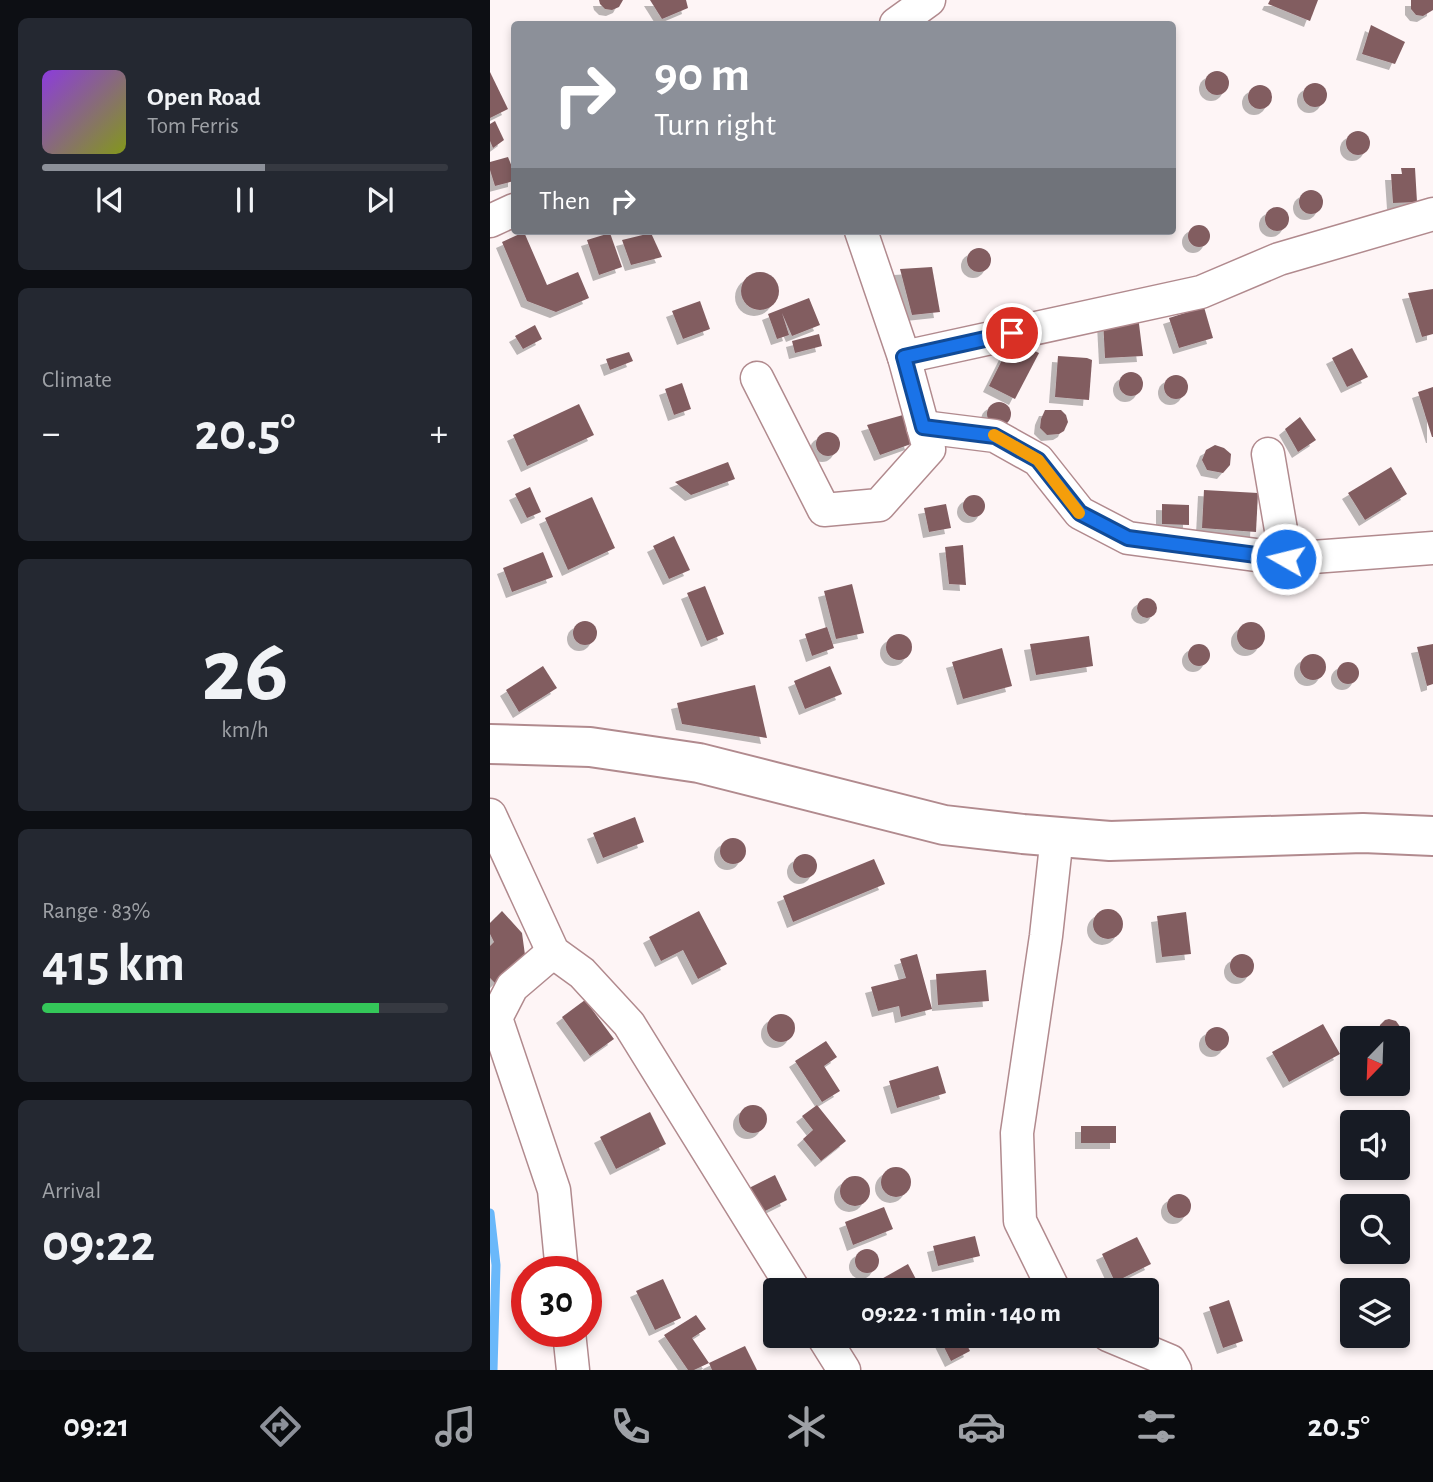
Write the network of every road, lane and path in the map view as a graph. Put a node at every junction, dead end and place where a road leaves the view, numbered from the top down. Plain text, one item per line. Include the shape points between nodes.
1 (929, 0) edge
2 (900, 21) edge
3 (511, 211) edge
4 (1433, 214) edge
5 (490, 221) edge
6 (862, 235) edge
7 (904, 357) junction
8 (757, 378) dead end
9 (923, 427) junction
10 (1268, 454) dead end
11 (1433, 548) edge
12 (1286, 559) junction
13 (490, 744) edge
14 (490, 815) edge
15 (1057, 836) junction
16 (1433, 836) edge
17 (553, 952) junction
18 (560, 1256) edge
19 (787, 1278) edge
20 (1048, 1278) edge
21 (571, 1347) edge
22 (830, 1348) edge
23 (1138, 1348) edge
24 (573, 1370) edge
25 (844, 1370) edge
26 (1175, 1370) edge

1 - 2 street
3 - 5 street
4 - 7 street via 1279,260 1201,292
6 - 7 street
7 - 9 street
8 - 9 street via 824,510 879,505 929,449
9 - 12 street via 995,436 1038,460 1080,513 1128,538
10 - 12 street
11 - 12 street
13 - 15 main road via 590,747 699,762 944,825
14 - 17 street
15 - 16 main road via 1110,841 1363,832
15 - 20 street via 1017,1133 1020,1221
17 - 18 street via 512,987 496,1018 554,1190
17 - 19 street via 582,973 629,1024
21 - 24 street
22 - 25 street
23 - 26 street via 1170,1362

